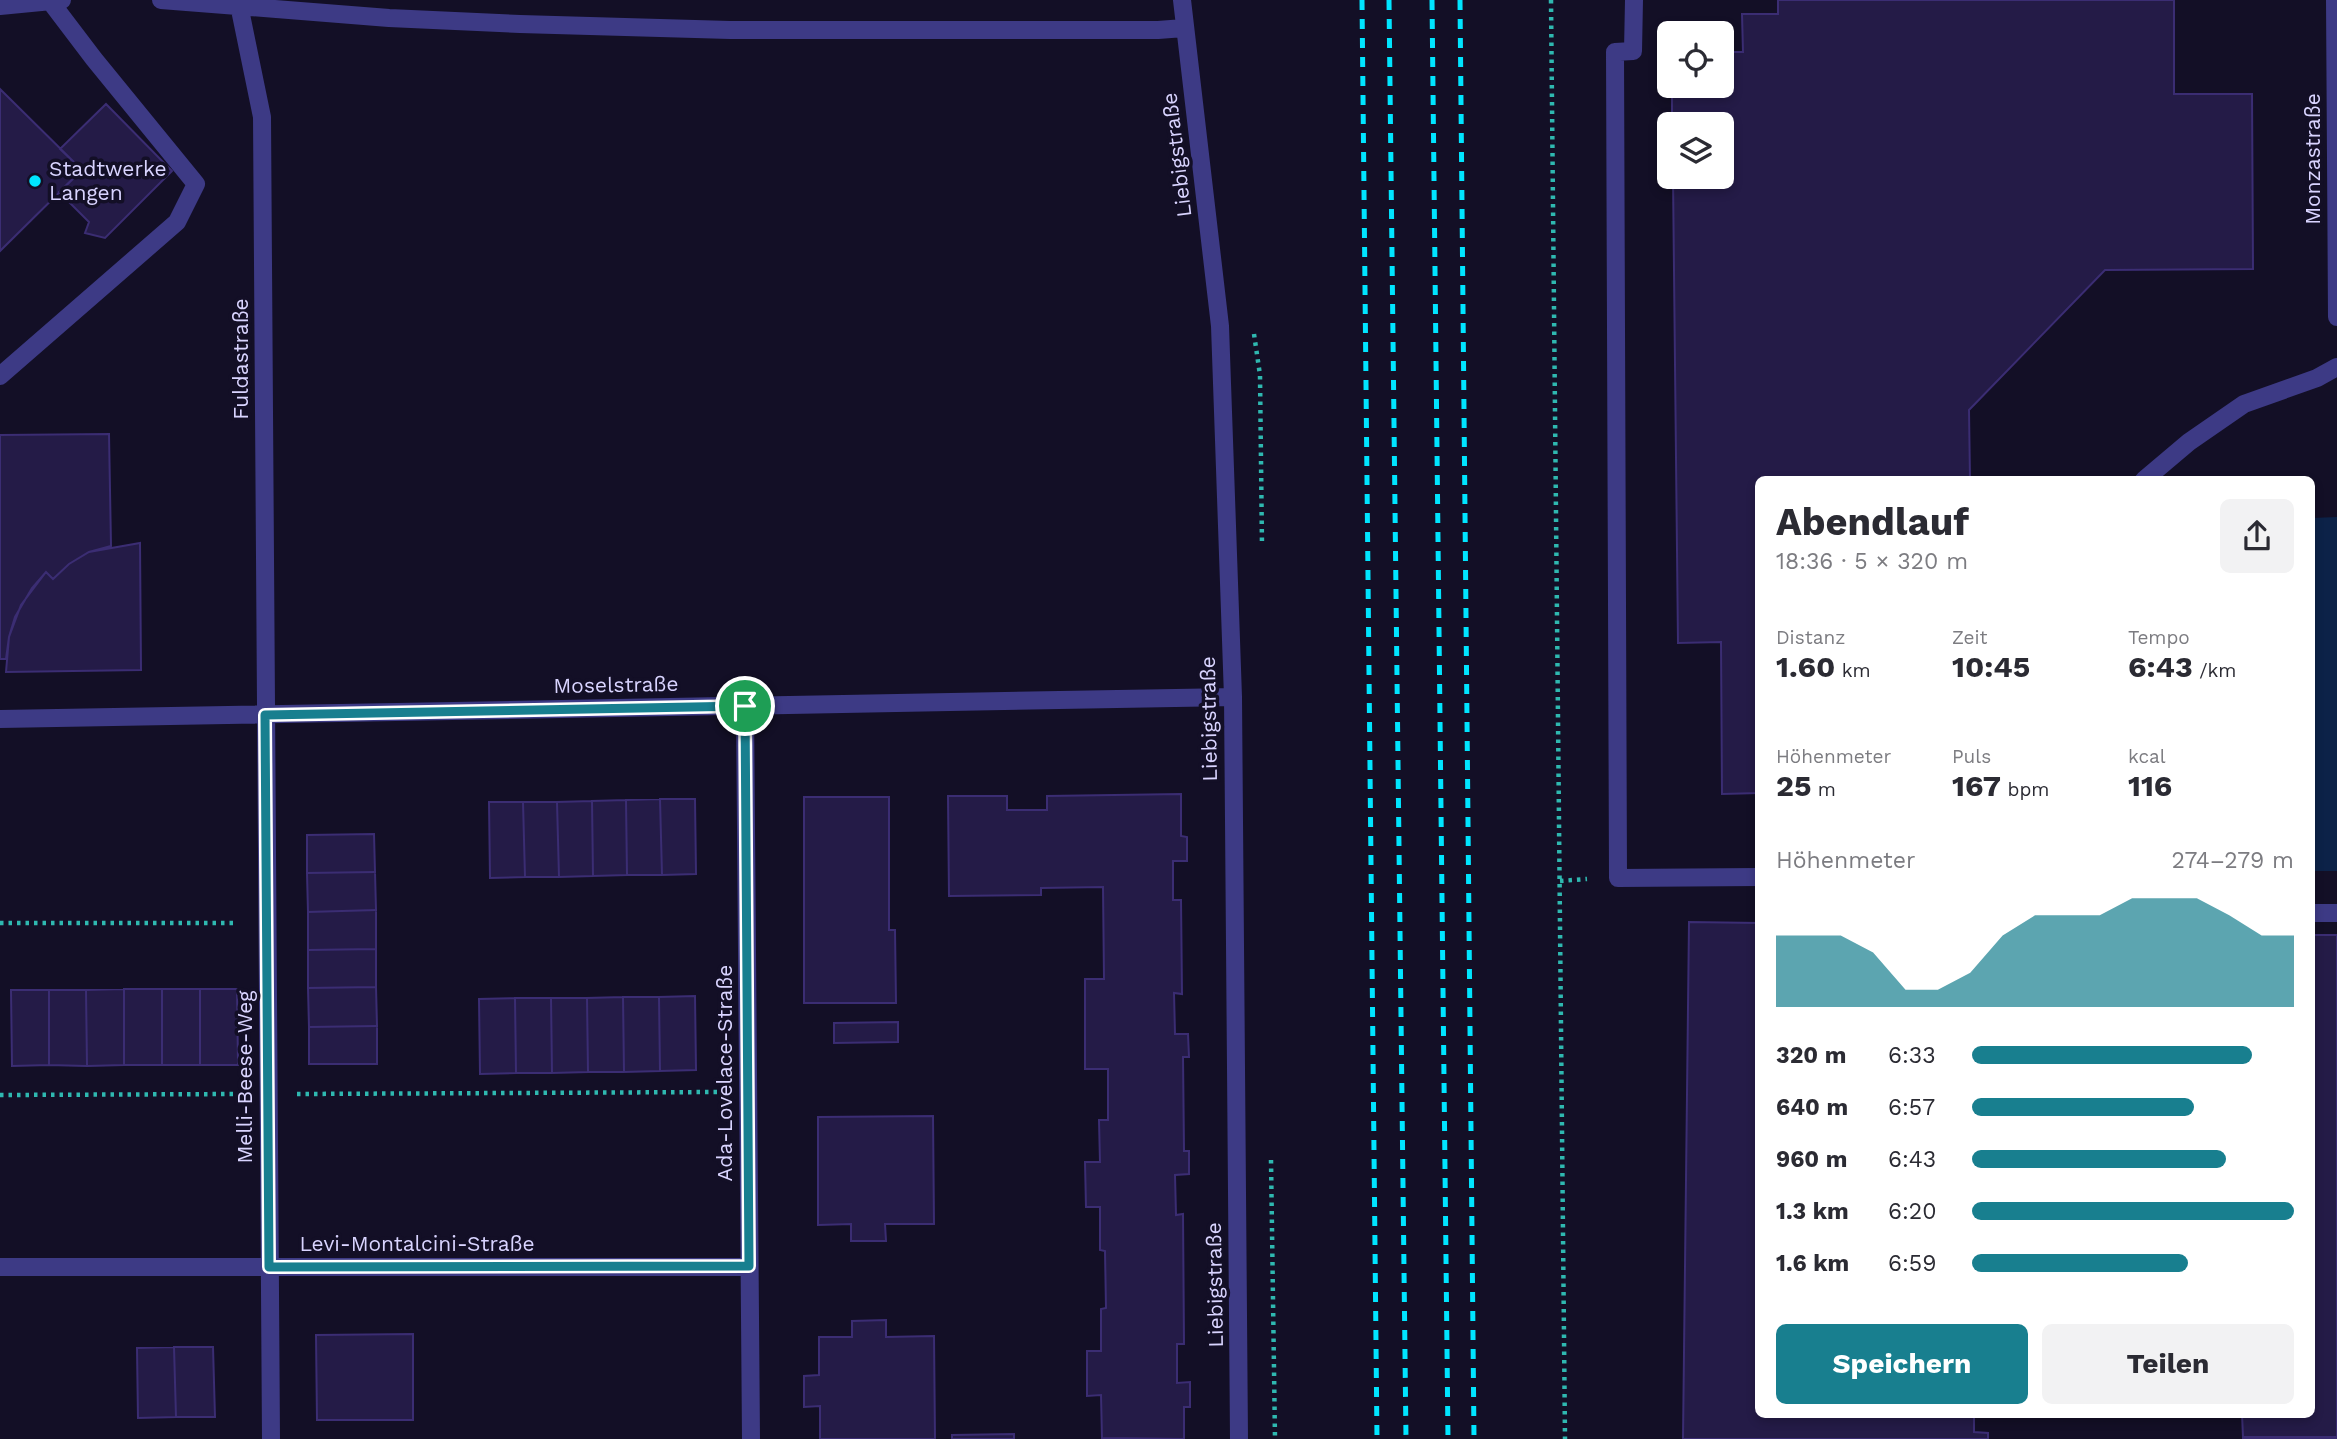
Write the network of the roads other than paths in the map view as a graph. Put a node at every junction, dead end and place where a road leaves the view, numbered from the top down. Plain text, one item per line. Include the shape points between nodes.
1 (62, 0) edge
2 (161, 0) edge
3 (1182, 0) edge
4 (1634, 0) edge
5 (2335, 0) edge
6 (50, 1) edge
7 (239, 3) edge
8 (0, 6) edge
9 (1184, 28) junction
10 (2337, 317) edge
11 (2337, 367) edge
12 (0, 376) edge
13 (2149, 476) edge
14 (1233, 697) junction
15 (745, 706) junction
16 (265, 715) junction
17 (0, 719) edge
18 (1755, 877) edge
19 (2315, 913) edge
20 (2337, 913) edge
21 (749, 1266) junction
22 (0, 1267) edge
23 (269, 1267) junction
24 (271, 1439) edge
25 (751, 1439) edge
26 (1239, 1439) edge

1 - 6 street
2 - 7 street
3 - 9 street, Liebigstraße
4 - 18 street via 1633,51 1615,52 1618,878
5 - 10 street, Monzastraße
6 - 8 street
6 - 12 street via 196,184 177,222
7 - 9 street via 415,19 730,30
7 - 16 street, Fuldastraße via 262,117
9 - 14 street, Liebigstraße via 1220,326
11 - 13 street via 2244,404
14 - 15 street, Moselstraße
14 - 26 street, Liebigstraße
15 - 16 street, Moselstraße
15 - 21 street, Ada-Lovelace-Straße
16 - 17 street, Moselstraße
16 - 23 street, Melli-Beese-Weg
19 - 20 street
21 - 23 street, Levi-Montalcini-Straße
21 - 25 street, Ada-Lovelace-Straße
22 - 23 street, Levi-Montalcini-Straße
23 - 24 street, Melli-Beese-Weg

